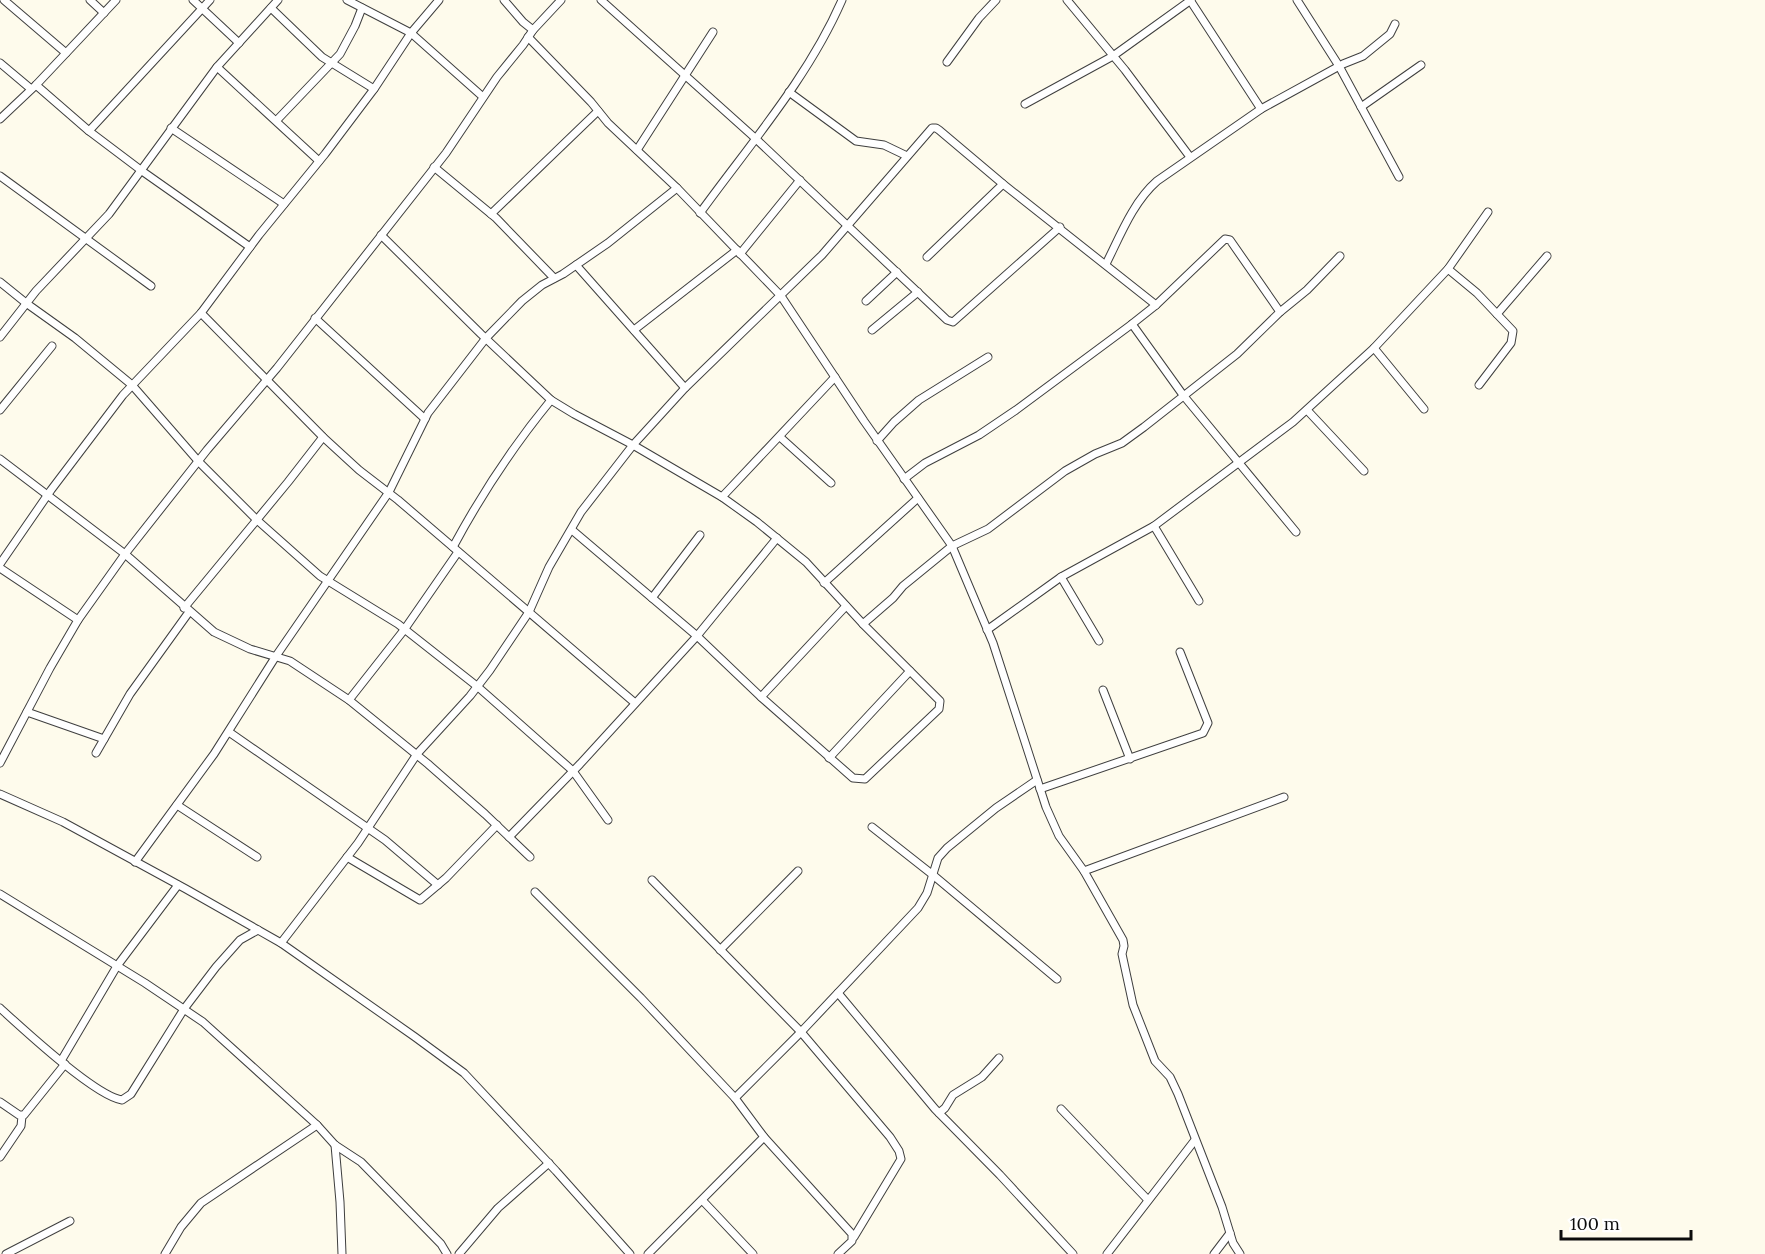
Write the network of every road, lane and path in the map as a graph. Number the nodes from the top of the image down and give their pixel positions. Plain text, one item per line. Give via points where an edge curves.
1 (4, 0) edge
2 (90, 0) edge
3 (116, 0) edge
4 (193, 0) edge
5 (210, 0) edge
6 (278, 0) edge
7 (347, 0) edge
8 (437, 0) edge
9 (504, 0) edge
10 (561, 0) edge
11 (601, 0) edge
12 (842, 0) edge
13 (996, 0) edge
14 (1067, 0) edge
15 (1190, 0) edge
16 (1297, 0) edge
17 (271, 8) junction
18 (362, 8) junction
19 (202, 9) junction
20 (104, 13) junction
21 (1395, 24) dead end
22 (533, 30) junction
23 (713, 32) dead end
24 (411, 33) junction
25 (528, 37) junction
26 (239, 44) junction
27 (66, 53) junction
28 (1113, 56) junction
29 (947, 62) dead end
30 (0, 63) edge
31 (332, 65) junction
32 (1421, 65) dead end
33 (1339, 66) junction
34 (217, 67) junction
35 (686, 76) junction
36 (34, 87) junction
37 (374, 89) junction
38 (789, 92) junction
39 (483, 97) junction
40 (1025, 104) dead end
41 (1361, 107) junction
42 (1261, 109) junction
43 (598, 111) junction
44 (0, 119) edge
45 (277, 120) junction
46 (171, 128) junction
47 (89, 131) junction
48 (755, 138) junction
49 (637, 150) junction
50 (907, 156) junction
51 (1190, 157) junction
52 (319, 161) junction
53 (435, 167) junction
54 (142, 171) junction
55 (0, 176) edge
56 (1399, 177) dead end
57 (800, 180) junction
58 (1003, 184) junction
59 (677, 188) junction
60 (284, 204) junction
61 (1488, 212) dead end
62 (700, 213) junction
63 (491, 214) junction
64 (848, 225) junction
65 (1060, 227) junction
66 (381, 235) junction
67 (86, 238) junction
68 (250, 247) junction
69 (739, 252) junction
70 (1340, 256) dead end
71 (1547, 256) dead end
72 (927, 257) dead end
73 (1106, 264) junction
74 (576, 265) junction
75 (1448, 269) junction
76 (897, 272) junction
77 (554, 278) junction
78 (0, 282) edge
79 (151, 286) dead end
80 (918, 292) junction
81 (781, 296) junction
82 (866, 301) dead end
83 (26, 303) junction
84 (1156, 305) junction
85 (1280, 312) junction
86 (201, 313) junction
87 (1497, 314) junction
88 (315, 318) junction
89 (1132, 324) junction
90 (634, 330) junction
91 (872, 330) dead end
92 (0, 337) edge
93 (486, 338) junction
94 (52, 346) dead end
95 (1374, 348) junction
96 (988, 357) dead end
97 (835, 377) junction
98 (267, 379) junction
99 (132, 385) junction
100 (1479, 385) dead end
101 (685, 388) junction
102 (1183, 395) junction
103 (551, 400) junction
104 (1424, 409) dead end
105 (0, 410) edge
106 (1306, 410) junction
107 (425, 419) junction
108 (323, 437) junction
109 (780, 437) junction
110 (878, 441) junction
111 (633, 445) junction
112 (0, 459) edge
113 (199, 462) junction
114 (1238, 464) junction
115 (1364, 471) dead end
116 (904, 479) junction
117 (831, 483) dead end
118 (389, 492) junction
119 (47, 495) junction
120 (722, 497) junction
121 (918, 498) junction
122 (257, 520) junction
123 (1154, 526) junction
124 (572, 530) junction
125 (1296, 532) dead end
126 (700, 535) dead end
127 (777, 538) junction
128 (952, 546) junction
129 (455, 549) junction
130 (125, 554) junction
131 (0, 566) edge
132 (1060, 577) junction
133 (327, 580) junction
134 (824, 583) junction
135 (652, 598) junction
136 (1199, 601) dead end
137 (846, 606) junction
138 (187, 610) junction
139 (529, 612) junction
140 (78, 620) junction
141 (863, 624) junction
142 (404, 630) junction
143 (987, 630) junction
144 (697, 636) junction
145 (1099, 641) dead end
146 (1180, 652) dead end
147 (276, 656) junction
148 (910, 671) junction
149 (478, 687) junction
150 (1103, 690) dead end
151 (761, 697) junction
152 (349, 700) junction
153 (635, 703) junction
154 (27, 712) junction
155 (229, 732) junction
156 (104, 739) junction
157 (96, 753) dead end
158 (417, 754) junction
159 (829, 758) junction
160 (1130, 759) junction
161 (0, 763) edge
162 (573, 771) junction
163 (1037, 780) junction
164 (1040, 789) junction
165 (0, 794) edge
166 (1284, 797) dead end
167 (177, 805) junction
168 (608, 820) dead end
169 (497, 825) junction
170 (872, 827) dead end
171 (368, 828) junction
172 (509, 837) junction
173 (257, 857) dead end
174 (348, 857) junction
175 (530, 857) dead end
176 (135, 862) junction
177 (798, 871) dead end
178 (1084, 871) junction
179 (933, 874) junction
180 (652, 880) dead end
181 (178, 885) junction
182 (438, 885) junction
183 (535, 892) dead end
184 (0, 894) edge
185 (258, 930) junction
186 (281, 943) junction
187 (720, 950) junction
188 (117, 966) junction
189 (1057, 979) dead end
190 (838, 993) junction
191 (0, 1008) edge
192 (184, 1009) junction
193 (801, 1032) junction
194 (999, 1058) dead end
195 (63, 1062) junction
196 (735, 1098) junction
197 (0, 1102) edge
198 (1061, 1109) dead end
199 (939, 1113) junction
200 (22, 1116) junction
201 (317, 1125) junction
202 (764, 1137) junction
203 (1195, 1140) junction
204 (335, 1145) junction
205 (0, 1157) edge
206 (549, 1163) junction
207 (1148, 1200) junction
208 (703, 1201) junction
209 (70, 1221) dead end
210 (1230, 1233) junction
211 (854, 1237) junction
212 (6, 1254) edge
213 (165, 1254) edge
214 (341, 1254) edge
215 (447, 1254) edge
216 (459, 1254) edge
217 (630, 1254) edge
218 (648, 1254) edge
219 (753, 1254) edge
220 (838, 1254) edge
221 (1073, 1254) edge
222 (1107, 1254) edge
223 (1214, 1254) edge
224 (1240, 1254) edge

1 - 27 street
2 - 20 street
3 - 20 street
4 - 19 street
5 - 19 street
6 - 17 street
7 - 18 street
8 - 24 street
9 - 22 street
10 - 22 street
11 - 35 street
12 - 38 street
13 - 29 street
14 - 28 street
15 - 28 street
15 - 42 street
16 - 33 street
17 - 26 street
17 - 31 street
18 - 24 street
18 - 31 street
19 - 26 street
19 - 47 street
20 - 27 street
21 - 33 street via 1390,34 1363,56
22 - 25 street
23 - 35 street
24 - 37 street
24 - 39 street
25 - 39 street
25 - 43 street
26 - 34 street
27 - 36 street
28 - 40 street
28 - 51 street
30 - 36 street
31 - 37 street
31 - 45 street
32 - 41 street
33 - 41 street
33 - 42 street
34 - 45 street
34 - 46 street
35 - 48 street
35 - 49 street
36 - 44 street
36 - 47 street
37 - 52 street
38 - 48 street
38 - 50 street via 856,141 884,145
39 - 53 street
41 - 56 street
42 - 51 street
43 - 49 street
43 - 63 street
45 - 52 street
46 - 54 street
46 - 60 street
47 - 54 street
48 - 57 street
48 - 62 street
49 - 59 street
50 - 58 street via 936,128
50 - 64 street
51 - 73 street via 1147,190
52 - 60 street
53 - 63 street
53 - 66 street
54 - 67 street
54 - 68 street
55 - 67 street
57 - 64 street
57 - 69 street
58 - 65 street
58 - 72 street
59 - 62 street
59 - 74 street
60 - 68 street
61 - 75 street
62 - 69 street
63 - 77 street
64 - 76 street
64 - 81 street
65 - 73 street
65 - 80 street via 953,322
66 - 88 street
66 - 93 street
67 - 79 street
67 - 83 street
68 - 86 street
69 - 81 street
69 - 90 street
70 - 85 street
71 - 87 street
73 - 84 street
74 - 77 street
74 - 90 street
75 - 87 street
75 - 95 street
76 - 80 street
76 - 82 street
77 - 93 street via 522,301
78 - 83 street
80 - 91 street
81 - 97 street
81 - 101 street
83 - 92 street
83 - 99 street
84 - 85 street via 1227,239
84 - 89 street
85 - 102 street via 1237,354
86 - 98 street
86 - 99 street
87 - 100 street via 1513,331 1513,338
88 - 98 street
88 - 107 street
89 - 102 street
89 - 116 street via 1016,410
90 - 101 street
93 - 103 street
93 - 107 street
94 - 105 street
95 - 104 street
95 - 106 street
96 - 110 street via 919,400
97 - 109 street
97 - 110 street
98 - 108 street
98 - 113 street
99 - 113 street
99 - 119 street
101 - 111 street
102 - 114 street
102 - 128 street via 1122,443 1065,471 988,529
103 - 111 street
103 - 129 street via 469,517
106 - 114 street
106 - 115 street
107 - 118 street
108 - 118 street
108 - 122 street
109 - 117 street
109 - 120 street
110 - 116 street
111 - 120 street
111 - 124 street via 581,512
112 - 119 street
113 - 122 street
113 - 130 street
114 - 123 street
114 - 125 street
116 - 121 street
118 - 129 street
118 - 133 street
119 - 130 street
119 - 131 street
120 - 127 street
121 - 128 street
121 - 134 street
122 - 133 street
122 - 138 street
123 - 132 street
123 - 136 street
124 - 135 street
124 - 139 street via 549,567
126 - 135 street
127 - 134 street
127 - 144 street
128 - 141 street
128 - 143 street
129 - 139 street
129 - 142 street
130 - 138 street
130 - 140 street
131 - 140 street
132 - 143 street
132 - 145 street
133 - 142 street
133 - 147 street
134 - 137 street
135 - 144 street
137 - 141 street
137 - 151 street
138 - 147 street via 225,639
138 - 156 street via 130,693
139 - 149 street
139 - 153 street
140 - 154 street
141 - 148 street
142 - 149 street
142 - 152 street
143 - 163 street
144 - 151 street
144 - 153 street
146 - 160 street via 1208,727 1200,735
147 - 152 street
147 - 155 street
148 - 159 street
148 - 159 street via 940,701 939,709 865,779 853,778
149 - 158 street
149 - 162 street
150 - 160 street
151 - 159 street
152 - 158 street
153 - 162 street
154 - 156 street
154 - 161 street
155 - 167 street
155 - 171 street
156 - 157 street
158 - 169 street
158 - 171 street
160 - 164 street
162 - 168 street
162 - 172 street
163 - 164 street
163 - 179 street via 947,848 938,858
164 - 178 street via 1059,836
165 - 176 street via 63,822
166 - 178 street
167 - 173 street
167 - 176 street
169 - 172 street
169 - 182 street
170 - 179 street
171 - 174 street
171 - 182 street
172 - 175 street
174 - 182 street via 418,900
174 - 186 street
176 - 181 street
177 - 187 street
178 - 203 street via 1123,940 1122,954 1133,1005 1155,1061 1170,1077 1178,1094
179 - 189 street
179 - 190 street via 918,908
180 - 187 street
181 - 185 street
181 - 188 street
183 - 196 street
184 - 188 street
185 - 186 street
185 - 192 street via 240,940
186 - 206 street via 464,1073
187 - 193 street
188 - 192 street
188 - 195 street
190 - 193 street
190 - 199 street
191 - 195 street
192 - 195 street via 127,1098 109,1095
192 - 201 street
193 - 196 street
193 - 211 street via 890,1137 901,1156
194 - 199 street via 982,1077 953,1095
195 - 200 street
196 - 202 street
197 - 200 street
198 - 207 street
199 - 221 street
200 - 205 street via 18,1133
201 - 204 street
201 - 213 street via 201,1203
202 - 208 street
202 - 211 street
203 - 207 street
203 - 210 street
204 - 214 street
204 - 215 street via 362,1162
206 - 216 street via 498,1208
206 - 217 street
207 - 222 street
208 - 218 street
208 - 219 street
209 - 212 street
210 - 223 street
210 - 224 street
211 - 220 street

